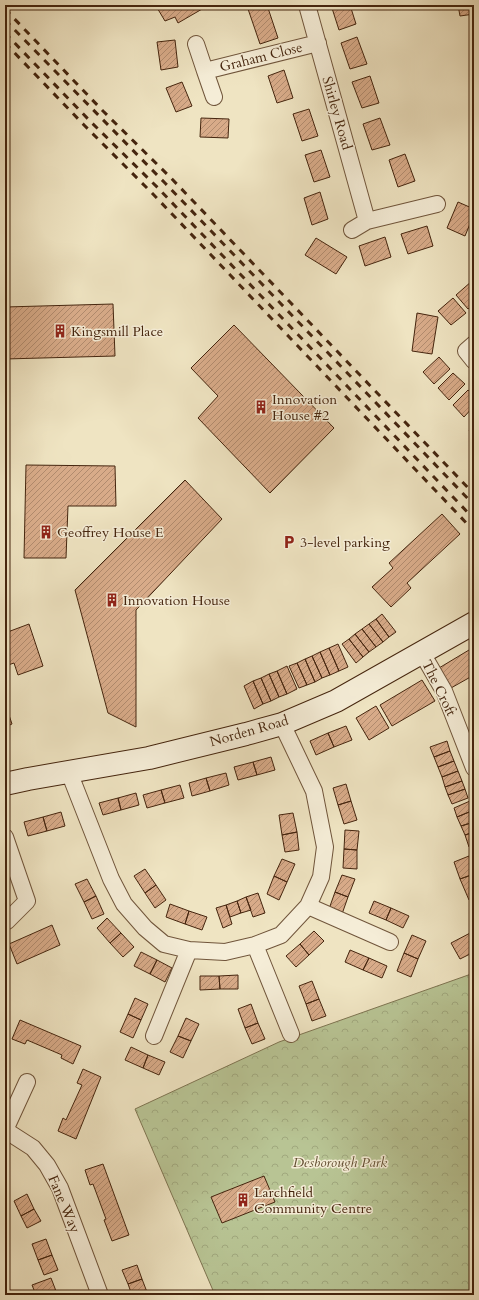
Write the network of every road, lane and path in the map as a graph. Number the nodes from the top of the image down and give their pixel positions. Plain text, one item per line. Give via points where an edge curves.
1 (307, 5) edge
2 (318, 43) junction
3 (196, 44) dead end
4 (205, 70) junction
5 (214, 97) dead end
6 (438, 204) dead end
7 (367, 221) junction
8 (352, 230) dead end
9 (474, 344) edge
10 (474, 360) edge
11 (474, 623) edge
12 (422, 653) junction
13 (282, 724) junction
14 (474, 768) edge
15 (69, 772) junction
16 (5, 784) edge
17 (5, 837) edge
18 (308, 906) junction
19 (5, 922) edge
20 (390, 942) dead end
21 (256, 945) junction
22 (189, 950) junction
23 (291, 1034) dead end
24 (154, 1036) dead end
25 (26, 1082) dead end
26 (5, 1130) edge
27 (100, 1295) edge

1 - 2 street, Shirley Road
2 - 4 street, Graham Close
2 - 7 street, Shirley Road
3 - 4 street, Graham Close
4 - 5 street, Graham Close
6 - 7 street
7 - 8 street
9 - 10 street via 466,351
11 - 12 street, Norden Road
12 - 13 street, Norden Road via 336,701
12 - 14 street, The Croft via 444,691
13 - 15 street, Norden Road via 149,758
13 - 18 street via 314,791 325,847 321,877
15 - 16 street, Norden Road
15 - 22 street via 111,879 124,904 145,928 164,944
17 - 19 street via 27,901
18 - 20 street
18 - 21 street via 281,935
21 - 22 street via 226,952
21 - 23 street
22 - 24 street
25 - 26 street
26 - 27 street, Fane Way via 33,1148 47,1165 60,1188

